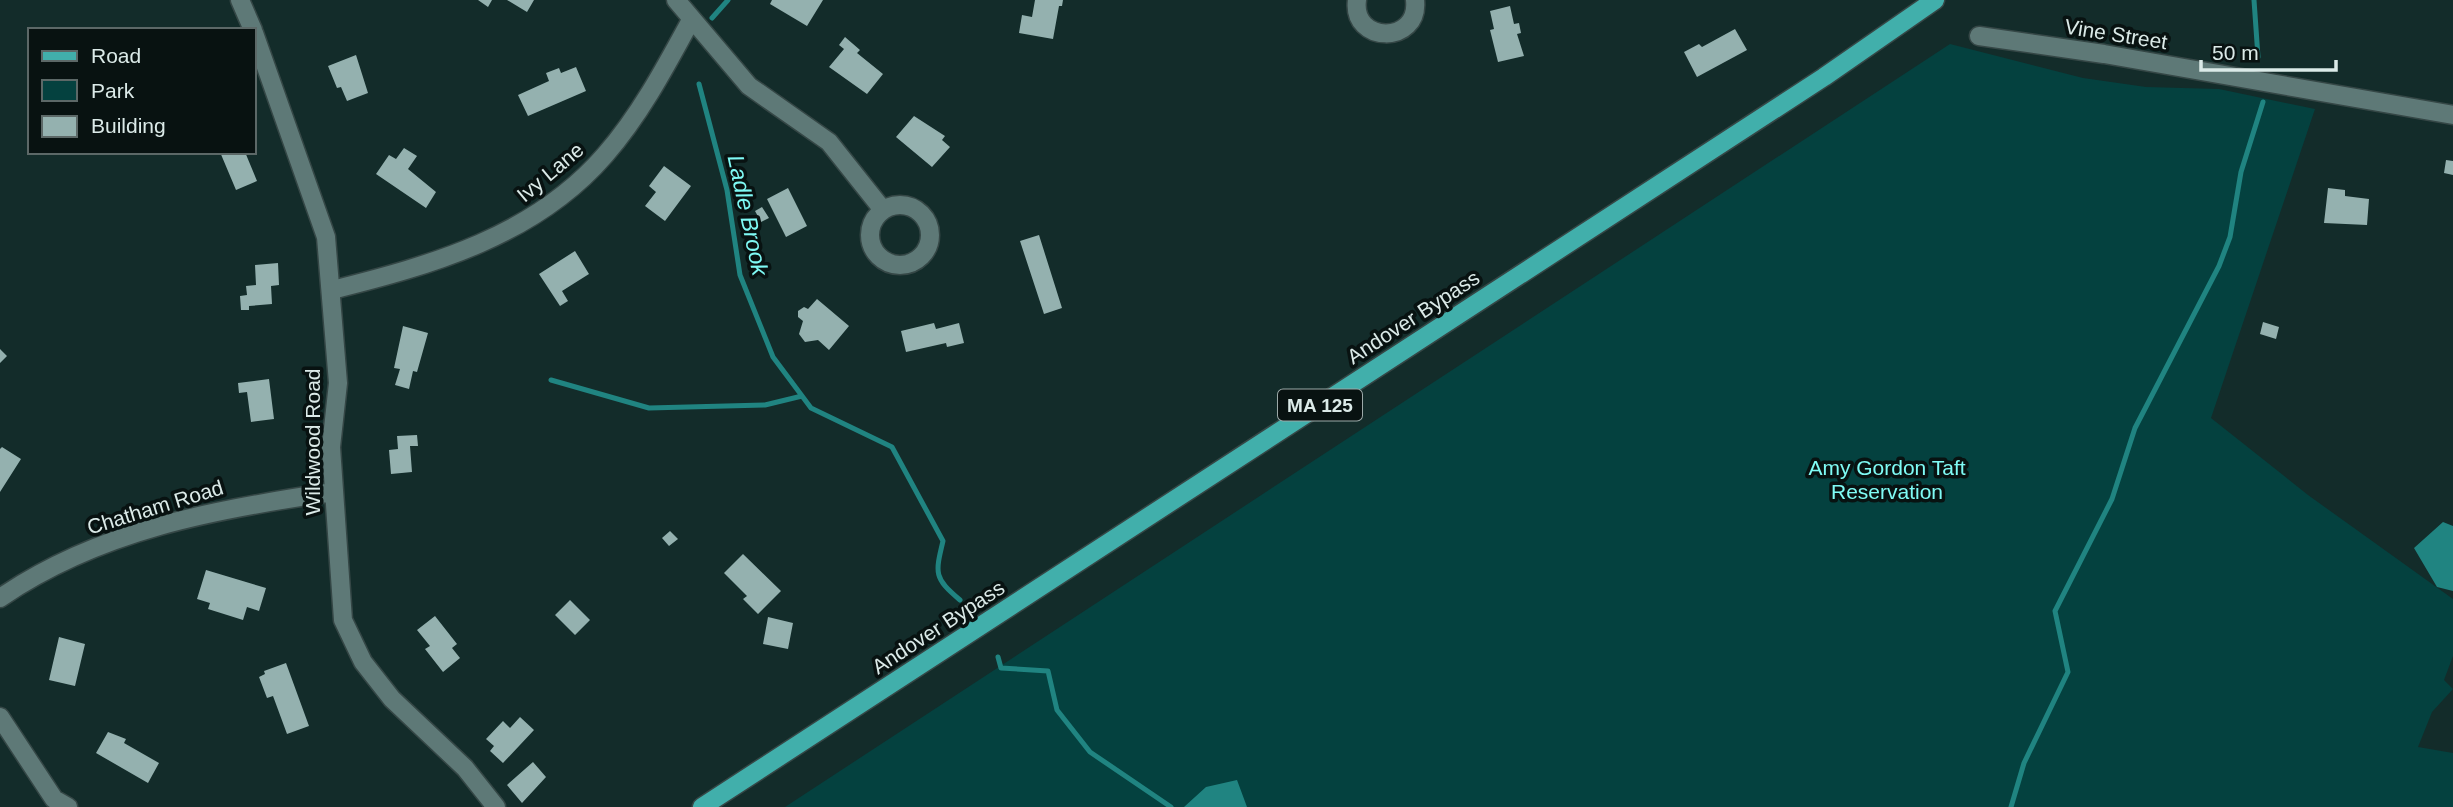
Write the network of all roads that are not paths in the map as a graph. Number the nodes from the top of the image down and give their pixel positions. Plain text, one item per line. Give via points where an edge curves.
1 (240, 0) edge
2 (676, 0) edge
3 (1357, 0) edge
4 (1415, 0) edge
5 (1935, 0) edge
6 (691, 20) junction
7 (252, 28) edge
8 (1979, 36) dead end
9 (256, 39) edge
10 (2453, 115) edge
11 (883, 210) dead end
12 (332, 290) junction
13 (333, 492) junction
14 (0, 598) edge
15 (0, 717) edge
16 (59, 804) edge
17 (496, 807) edge
18 (702, 807) edge

1 - 7 street, Wildwood Road
2 - 6 street
3 - 4 street via 1363,23 1390,35 1408,26
5 - 18 main road, Andover Bypass / MA 125 via 1812,85
6 - 11 street via 749,86 829,142
6 - 12 street, Ivy Lane via 606,155 547,209 466,249
8 - 10 street, Vine Street
9 - 12 street, Wildwood Road via 326,237
12 - 13 street, Wildwood Road via 338,383 331,447
13 - 14 street, Chatham Road via 197,514 101,544
13 - 17 street, Wildwood Road via 343,620 350,638 392,699 465,768
15 - 16 street

